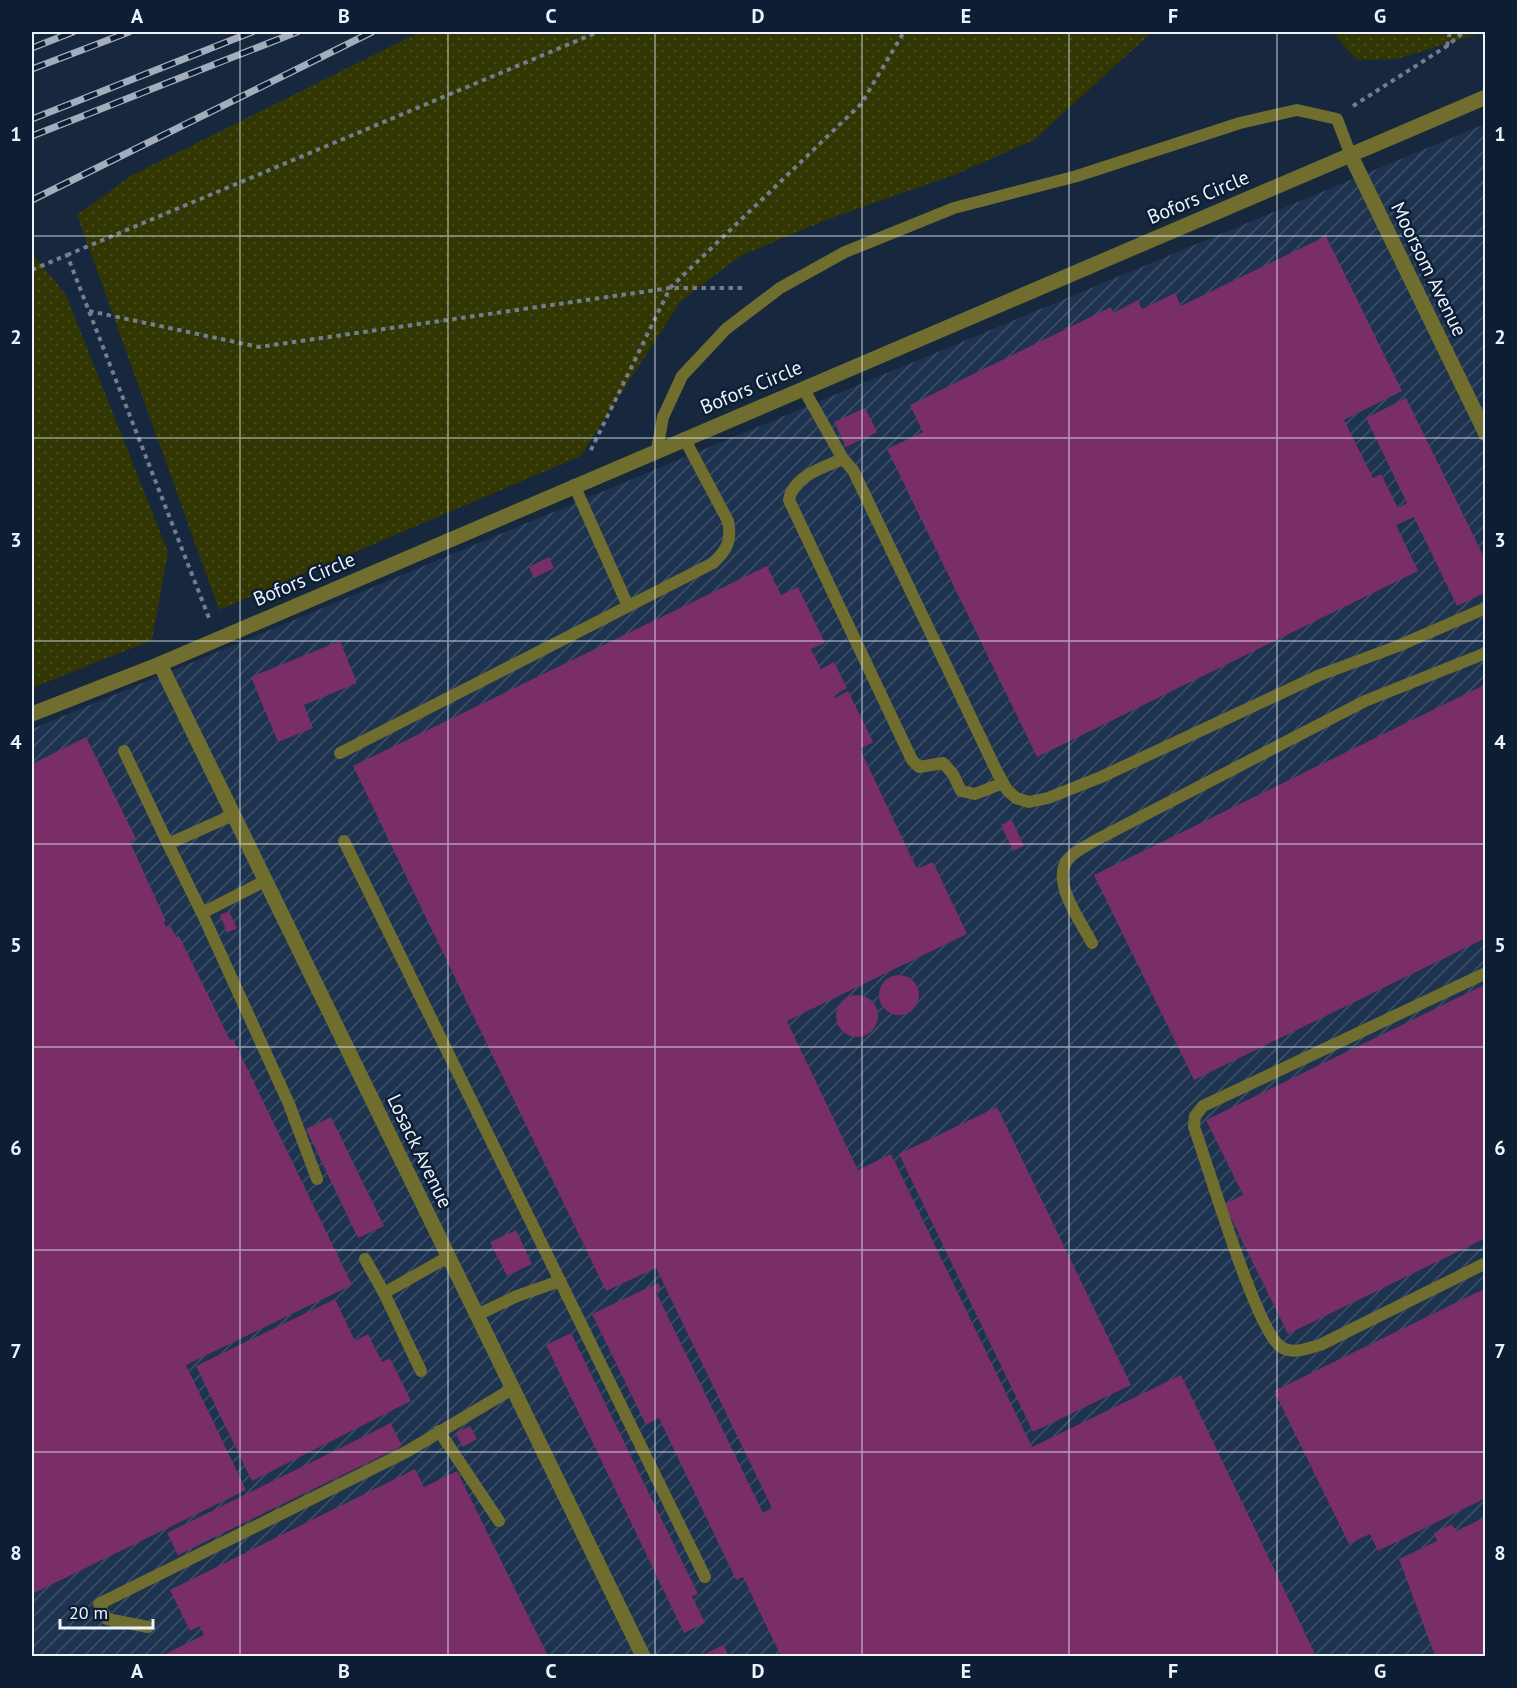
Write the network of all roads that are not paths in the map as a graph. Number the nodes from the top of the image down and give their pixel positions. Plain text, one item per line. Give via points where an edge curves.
1 (1485, 97) edge
2 (1351, 156) junction
3 (803, 388) junction
4 (1485, 434) edge
5 (684, 438) junction
6 (657, 450) junction
7 (843, 459) junction
8 (574, 485) junction
9 (628, 606) junction
10 (1485, 608) edge
11 (1485, 653) edge
12 (160, 664) junction
13 (32, 714) edge
14 (124, 752) dead end
15 (340, 753) dead end
16 (1003, 783) junction
17 (233, 815) junction
18 (344, 841) dead end
19 (168, 844) junction
20 (265, 880) junction
21 (201, 913) junction
22 (1092, 943) dead end
23 (1485, 973) edge
24 (317, 1179) dead end
25 (448, 1257) junction
26 (365, 1259) dead end
27 (1485, 1263) edge
28 (560, 1281) junction
29 (384, 1293) junction
30 (477, 1316) junction
31 (421, 1371) dead end
32 (512, 1389) junction
33 (439, 1431) junction
34 (499, 1521) dead end
35 (705, 1577) dead end
36 (148, 1627) dead end
37 (643, 1656) edge

1 - 2 street, Bofors Circle
2 - 3 street, Bofors Circle
2 - 4 street, Moorsom Avenue
2 - 6 lane via 1337,119 1297,110 1240,123 1077,176 954,208 845,252 780,288 726,329 682,376 663,417
3 - 5 street, Bofors Circle
3 - 7 lane
5 - 6 street, Bofors Circle
5 - 9 lane via 728,521 731,535 727,550 713,563
6 - 8 street, Bofors Circle
7 - 16 lane via 853,470
7 - 16 lane via 809,475 795,487 789,500 903,744 919,767 943,763 961,791 975,794
8 - 9 lane
8 - 12 street, Bofors Circle
9 - 15 lane
10 - 16 lane via 1320,675 1048,798 1029,802 1016,798
11 - 22 lane via 1365,700 1070,857 1062,872 1064,886
12 - 13 street, Bofors Circle
12 - 17 street, Losack Avenue
14 - 19 lane
17 - 19 lane
17 - 20 street, Losack Avenue
18 - 28 lane
19 - 21 lane
20 - 21 lane
20 - 25 street, Losack Avenue
21 - 24 lane via 289,1104
23 - 27 lane via 1203,1106 1195,1116 1194,1127 1246,1282 1271,1338 1282,1348 1295,1352 1320,1345
25 - 29 lane
25 - 30 street, Losack Avenue
26 - 29 lane
28 - 30 lane
28 - 35 lane
29 - 31 lane
30 - 32 street, Losack Avenue
32 - 33 lane
32 - 37 street, Losack Avenue
33 - 34 lane
33 - 36 lane via 406,1452 99,1604 107,1619

